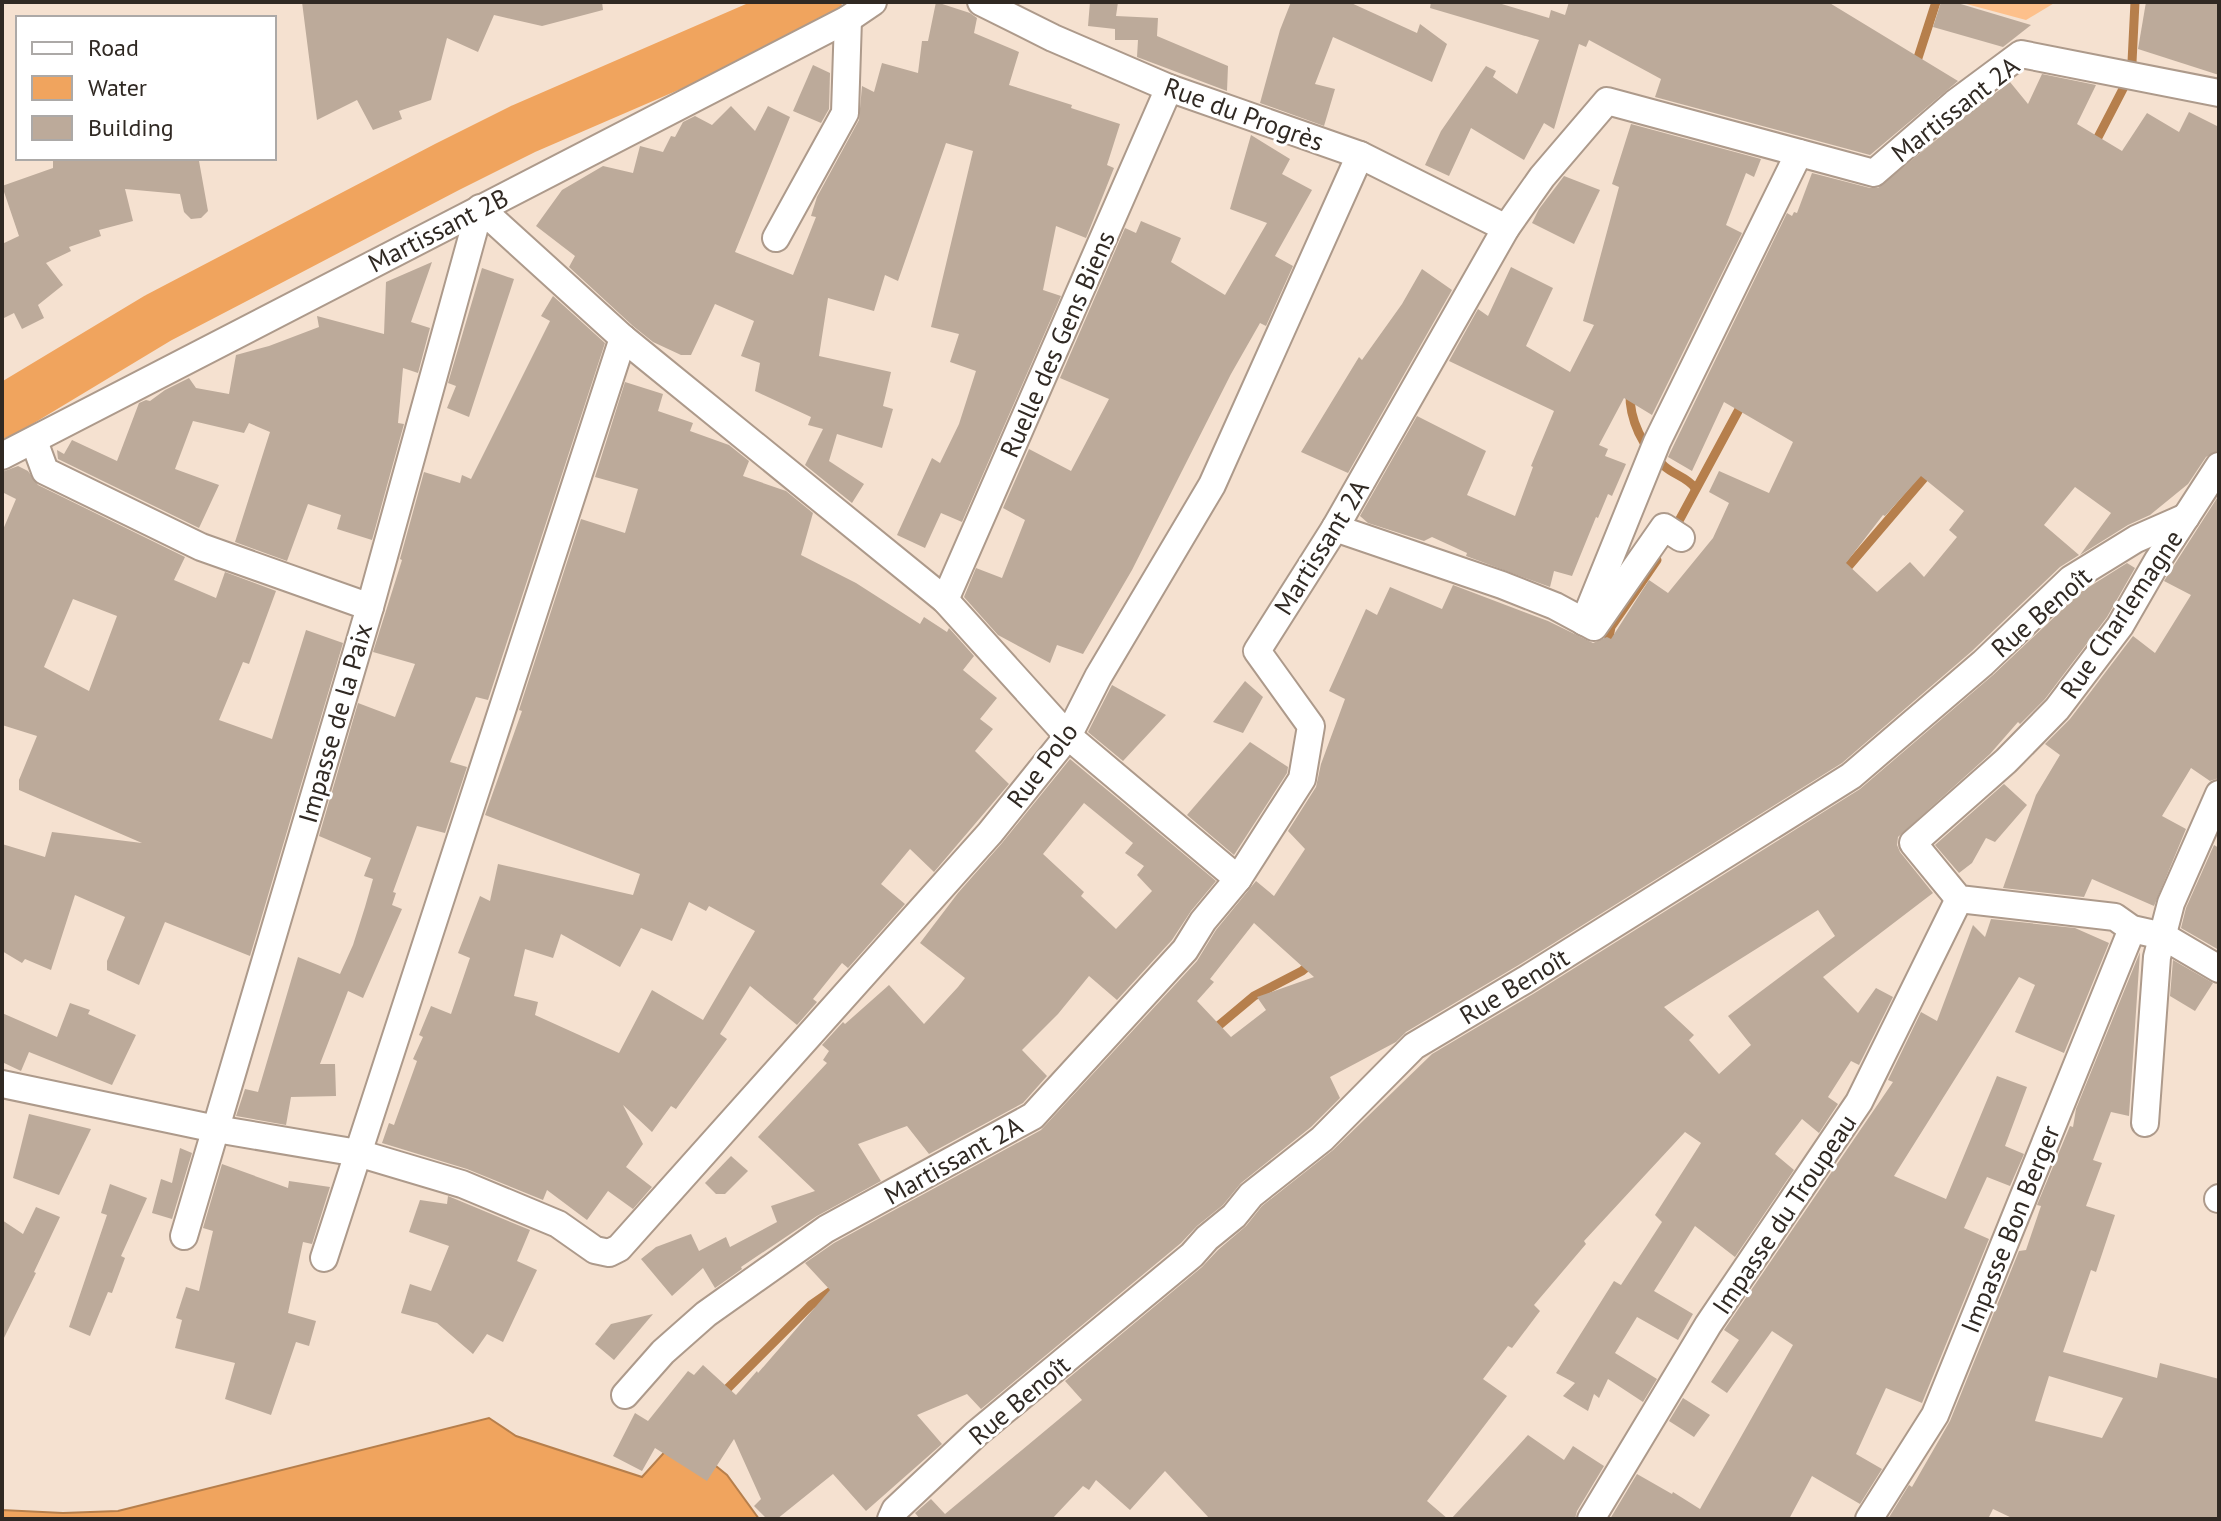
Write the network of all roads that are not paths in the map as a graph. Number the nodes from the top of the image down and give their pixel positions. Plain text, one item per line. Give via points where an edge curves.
1 (873, 2) edge
2 (981, 2) edge
3 (848, 19) junction
4 (1169, 88) junction
5 (2219, 93) edge
6 (1799, 153) junction
7 (1360, 155) junction
8 (480, 208) junction
9 (1506, 228) junction
10 (776, 238) dead end
11 (623, 338) junction
12 (34, 441) junction
13 (2, 456) edge
14 (2219, 466) edge
15 (2186, 517) junction
16 (1335, 528) junction
17 (1673, 533) dead end
18 (945, 600) junction
19 (370, 607) junction
20 (1584, 622) junction
21 (1068, 736) junction
22 (2219, 794) edge
23 (1238, 879) junction
24 (1959, 899) junction
25 (2132, 929) junction
26 (2163, 936) junction
27 (2219, 969) edge
28 (2, 1084) edge
29 (2145, 1123) dead end
30 (216, 1129) junction
31 (358, 1153) junction
32 (184, 1236) dead end
33 (324, 1258) dead end
34 (625, 1395) dead end
35 (891, 1519) edge
36 (1591, 1519) edge
37 (1869, 1519) edge

1 - 3 street, Martissant 2B
2 - 4 street, Rue du Progrès
3 - 8 street, Martissant 2B
3 - 10 street via 845,113
4 - 7 street, Rue du Progrès
4 - 18 street, Ruelle des Gens Biens
5 - 6 street, Martissant 2A via 2021,54 1874,173
6 - 9 street, Martissant 2A via 1607,101
6 - 20 street via 1657,442
7 - 9 street, Rue du Progrès
7 - 21 street, Rue Polo via 1212,485
8 - 11 street
8 - 12 street, Martissant 2B
8 - 19 street, Impasse de la Paix
9 - 16 street, Martissant 2A
11 - 18 street
11 - 31 street
12 - 13 street, Martissant 2B
12 - 19 street via 45,471 201,547
14 - 15 street, Rue Charlemagne
15 - 24 street, Rue Charlemagne via 2120,626 2057,709 1913,843
15 - 35 street, Rue Benoît via 2136,539 2071,579 1851,776 1414,1046 1322,1139 977,1433
16 - 20 street via 1502,585
16 - 23 street, Martissant 2A via 1257,651 1311,726 1302,779
17 - 20 street via 1594,627
18 - 21 street
19 - 30 street, Impasse de la Paix
21 - 23 street
21 - 31 street, Rue Polo via 990,833 619,1248 609,1253 595,1250 558,1224 462,1184
22 - 26 street via 2171,903
23 - 34 street, Martissant 2A via 1185,950 1033,1116 826,1229 706,1314
24 - 25 street via 2115,917
24 - 36 street, Impasse du Troupeau via 1859,1102 1708,1325
25 - 26 street
25 - 37 street, Impasse Bon Berger via 1935,1415
26 - 27 street
26 - 29 street
28 - 30 street
30 - 31 street
30 - 32 street, Impasse de la Paix
31 - 33 street

